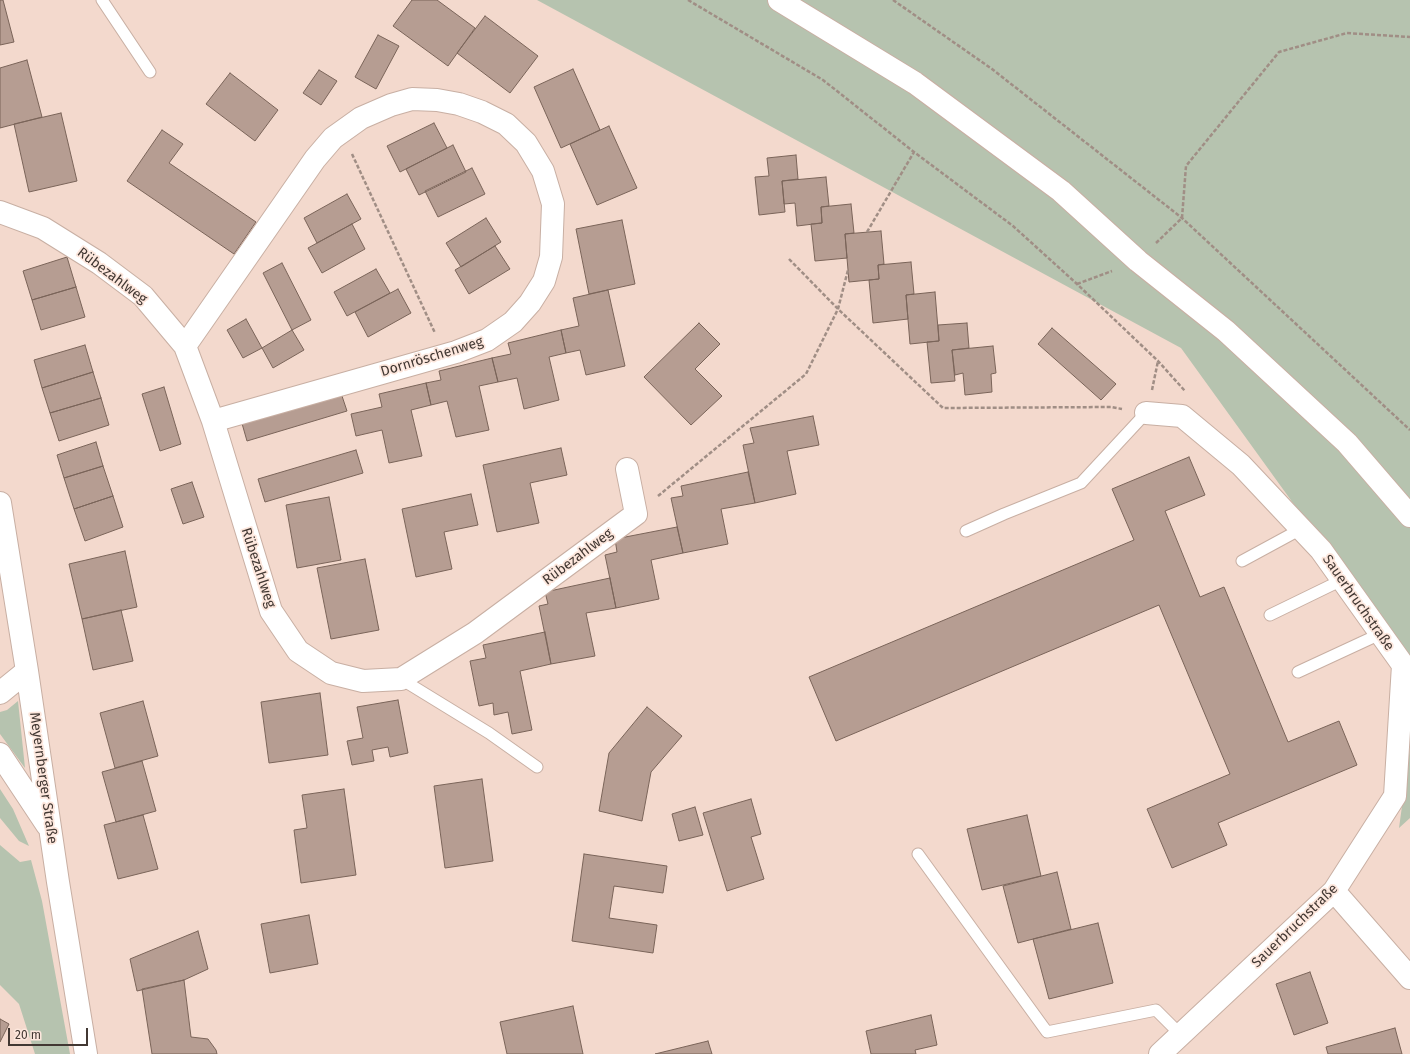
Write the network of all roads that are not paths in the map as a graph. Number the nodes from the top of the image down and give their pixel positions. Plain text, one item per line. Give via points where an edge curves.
1 (102, 0) edge
2 (779, 0) edge
3 (150, 72) dead end
4 (0, 212) edge
5 (185, 346) junction
6 (1146, 414) joint
7 (213, 421) junction
8 (627, 469) dead end
9 (0, 503) edge
10 (1410, 516) edge
11 (1301, 529) junction
12 (966, 531) dead end
13 (1242, 561) dead end
14 (1342, 580) junction
15 (1270, 615) dead end
16 (1380, 634) junction
17 (27, 671) junction
18 (1298, 672) dead end
19 (401, 679) junction
20 (0, 693) edge
21 (0, 754) edge
22 (537, 767) dead end
23 (51, 831) junction
24 (918, 854) dead end
25 (1334, 890) junction
26 (1410, 978) edge
27 (1181, 1035) junction
28 (86, 1054) edge
29 (1160, 1054) edge

1 - 3 lane
2 - 10 street via 915,83 1061,191 1138,261 1226,331 1347,443
4 - 5 street, Rübezahlweg via 43,228 99,263 143,296
5 - 7 street, Rübezahlweg
5 - 7 street, Dornröschenweg via 315,159 333,138 361,118 412,99 459,104 506,124 526,143 543,171 552,204 551,257 544,281 513,322 487,340 445,355
6 - 11 street, Sauerbruchstraße via 1182,416 1241,465
6 - 12 lane via 1081,483
7 - 19 street, Rübezahlweg via 271,611 298,652 331,674 363,681
8 - 19 street, Rübezahlweg via 636,514 475,633
9 - 17 street, Meyernberger Straße
11 - 13 lane
11 - 14 street, Sauerbruchstraße via 1321,550
14 - 15 lane
14 - 16 street, Sauerbruchstraße
16 - 18 lane
16 - 25 street, Sauerbruchstraße via 1403,666 1395,796
17 - 20 street
17 - 23 street, Meyernberger Straße
19 - 22 lane via 490,734
21 - 23 street
23 - 28 street, Meyernberger Straße
24 - 27 lane via 1047,1032 1156,1010
25 - 26 street
25 - 27 street, Sauerbruchstraße
27 - 29 street, Sauerbruchstraße

